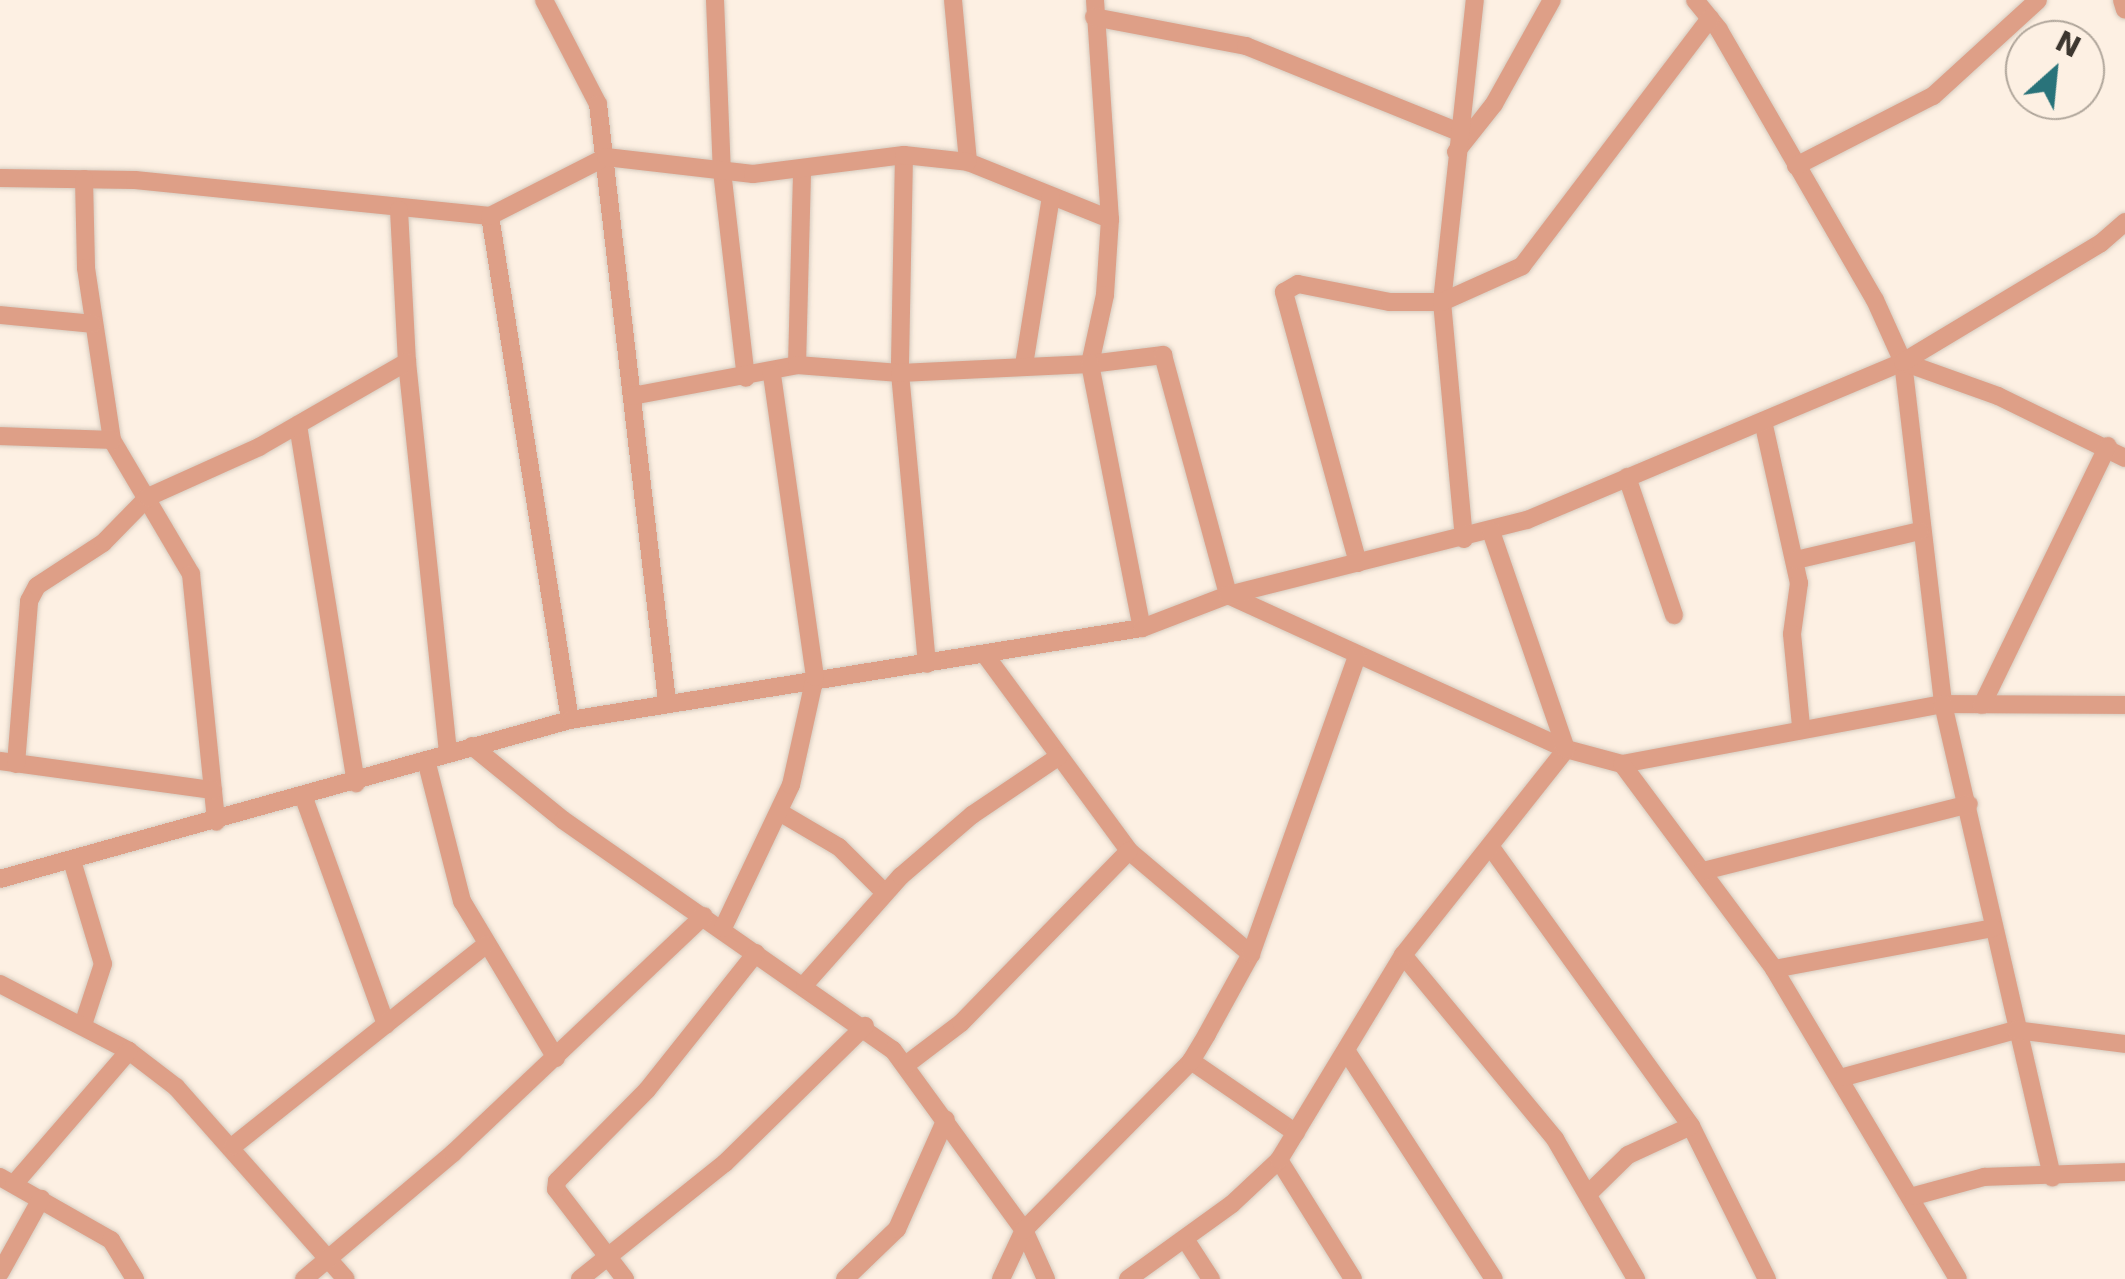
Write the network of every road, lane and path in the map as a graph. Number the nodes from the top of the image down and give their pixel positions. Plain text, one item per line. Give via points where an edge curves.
1 (544, 0) edge
2 (715, 0) edge
3 (953, 0) edge
4 (1475, 0) edge
5 (1552, 0) edge
6 (1695, 0) edge
7 (2038, 0) edge
8 (2122, 0) edge
9 (1094, 8) edge
10 (2125, 10) edge
11 (1710, 18) junction
12 (1459, 132) junction
13 (1456, 152) junction
14 (904, 155) junction
15 (606, 157) junction
16 (968, 162) junction
17 (1796, 166) junction
18 (722, 170) junction
19 (802, 172) junction
20 (0, 178) edge
21 (84, 179) junction
22 (1051, 196) junction
23 (399, 210) junction
24 (490, 216) junction
25 (1110, 219) junction
26 (2125, 222) edge
27 (1442, 302) junction
28 (0, 316) edge
29 (93, 324) junction
30 (407, 362) junction
31 (1904, 362) junction
32 (1090, 364) junction
33 (797, 365) junction
34 (1024, 365) junction
35 (772, 373) junction
36 (900, 373) junction
37 (746, 378) junction
38 (632, 396) junction
39 (1764, 422) junction
40 (298, 424) junction
41 (0, 436) edge
42 (112, 440) junction
43 (2108, 446) junction
44 (2125, 458) edge
45 (1627, 477) junction
46 (148, 497) junction
47 (1491, 530) junction
48 (1920, 532) junction
49 (1464, 539) junction
50 (1796, 560) junction
51 (1358, 563) junction
52 (1228, 596) junction
53 (1674, 615) dead end
54 (1142, 628) junction
55 (986, 656) junction
56 (1357, 656) junction
57 (926, 664) junction
58 (815, 677) junction
59 (667, 701) junction
60 (1943, 704) junction
61 (2125, 705) edge
62 (1982, 706) junction
63 (570, 720) junction
64 (1801, 726) junction
65 (472, 746) junction
66 (1566, 749) junction
67 (448, 753) junction
68 (1058, 757) junction
69 (426, 760) junction
70 (8, 762) edge
71 (1622, 764) junction
72 (356, 783) junction
73 (213, 790) junction
74 (304, 798) junction
75 (1969, 804) junction
76 (781, 813) junction
77 (216, 822) junction
78 (1490, 846) junction
79 (1129, 851) junction
80 (73, 864) junction
81 (1703, 871) junction
82 (0, 879) edge
83 (885, 893) junction
84 (704, 916) junction
85 (723, 928) junction
86 (1993, 928) junction
87 (486, 944) junction
88 (756, 953) junction
89 (1251, 954) junction
90 (1403, 955) junction
91 (1774, 969) junction
92 (0, 984) edge
93 (804, 984) junction
94 (386, 1024) junction
95 (82, 1025) junction
96 (865, 1026) junction
97 (2016, 1030) junction
98 (2125, 1044) edge
99 (129, 1051) junction
100 (1347, 1052) junction
101 (556, 1058) junction
102 (1190, 1061) junction
103 (907, 1064) junction
104 (1844, 1077) junction
105 (946, 1119) junction
106 (1691, 1126) junction
107 (1296, 1133) junction
108 (233, 1146) junction
109 (1279, 1160) junction
110 (2125, 1172) edge
111 (2052, 1178) junction
112 (7, 1181) edge
113 (1588, 1194) junction
114 (1914, 1196) junction
115 (41, 1199) junction
116 (1024, 1230) junction
117 (1185, 1239) junction
118 (608, 1256) junction
119 (327, 1259) junction
120 (0, 1274) edge
121 (135, 1279) edge
122 (304, 1279) edge
123 (346, 1279) edge
124 (580, 1279) edge
125 (625, 1279) edge
126 (845, 1279) edge
127 (1001, 1279) edge
128 (1046, 1279) edge
129 (1128, 1279) edge
130 (1211, 1279) edge
131 (1353, 1279) edge
132 (1494, 1279) edge
133 (1636, 1279) edge
134 (1767, 1279) edge
135 (1958, 1279) edge

1 - 15 street via 598,104
2 - 18 street
3 - 16 street
4 - 12 street
5 - 13 street via 1494,104
6 - 11 street
7 - 17 street via 1933,96
8 - 10 street
9 - 12 street via 1246,46
9 - 25 street
11 - 17 street
11 - 27 street via 1540,250 1497,280
12 - 13 street
13 - 27 street
14 - 16 street
14 - 19 street
14 - 36 street
15 - 18 street
15 - 24 street
15 - 38 street
16 - 22 street
17 - 31 street
18 - 19 street
18 - 37 street
19 - 33 street
20 - 21 street
21 - 23 street
21 - 29 street
22 - 25 street
22 - 34 street
23 - 24 street
23 - 30 street
24 - 63 street
25 - 32 street via 1105,294
26 - 31 street via 2101,244
27 - 49 street
27 - 51 street via 1390,302 1298,284 1281,299
28 - 29 street
29 - 42 street
30 - 40 street
30 - 67 street
31 - 39 street
31 - 43 street
31 - 48 street
32 - 34 street
32 - 52 street via 1163,355
32 - 54 street
33 - 35 street
33 - 36 street
34 - 36 street
35 - 37 street
35 - 58 street
36 - 57 street
37 - 38 street
38 - 59 street
39 - 45 street
39 - 50 street
40 - 46 street
40 - 72 street
41 - 42 street
42 - 46 street
43 - 44 street
43 - 62 street
45 - 47 street
45 - 53 street
46 - 70 street via 103,543 48,576 29,601
46 - 73 street via 191,574
47 - 49 street
47 - 66 street
48 - 50 street
48 - 60 street
49 - 51 street
50 - 64 street via 1792,634
51 - 52 street
52 - 54 street
52 - 56 street
54 - 55 street
55 - 57 street
55 - 68 street
56 - 66 street
56 - 89 street
57 - 58 street
58 - 59 street
58 - 76 street via 800,760
59 - 63 street
60 - 62 street
60 - 64 street
60 - 75 street
61 - 62 street
63 - 65 street
64 - 71 street
65 - 67 street
65 - 84 street via 563,820
66 - 71 street
66 - 78 street
67 - 69 street
68 - 79 street
68 - 83 street via 972,814
69 - 72 street
69 - 87 street via 462,901
70 - 73 street
71 - 81 street
72 - 74 street
73 - 77 street
74 - 77 street
74 - 94 street
75 - 81 street
75 - 86 street
76 - 83 street via 839,847
76 - 85 street
77 - 80 street
78 - 90 street
78 - 106 street
79 - 89 street
79 - 103 street via 961,1023
80 - 82 street
80 - 95 street via 103,964
81 - 91 street
83 - 93 street
84 - 85 street
84 - 101 street
85 - 88 street
86 - 91 street
86 - 97 street
87 - 94 street
87 - 101 street
88 - 93 street
88 - 118 street via 648,1090 557,1181 556,1190
89 - 102 street
90 - 100 street
90 - 113 street via 1555,1140
91 - 104 street
92 - 95 street
93 - 96 street
94 - 108 street
95 - 99 street
96 - 103 street
96 - 118 street via 724,1163
97 - 98 street
97 - 104 street
97 - 111 street
99 - 108 street
99 - 112 street
100 - 107 street
100 - 132 street
101 - 119 street
102 - 107 street
102 - 116 street
103 - 105 street
104 - 114 street
105 - 116 street
105 - 126 street via 897,1228
106 - 113 street via 1628,1155
106 - 134 street
107 - 109 street
108 - 119 street
109 - 117 street
109 - 131 street
110 - 111 street
111 - 114 street via 1984,1177
112 - 115 street
113 - 133 street
114 - 135 street
115 - 120 street
115 - 121 street via 111,1240
116 - 127 street
116 - 128 street
117 - 129 street
117 - 130 street
118 - 124 street
118 - 125 street
119 - 122 street
119 - 123 street

